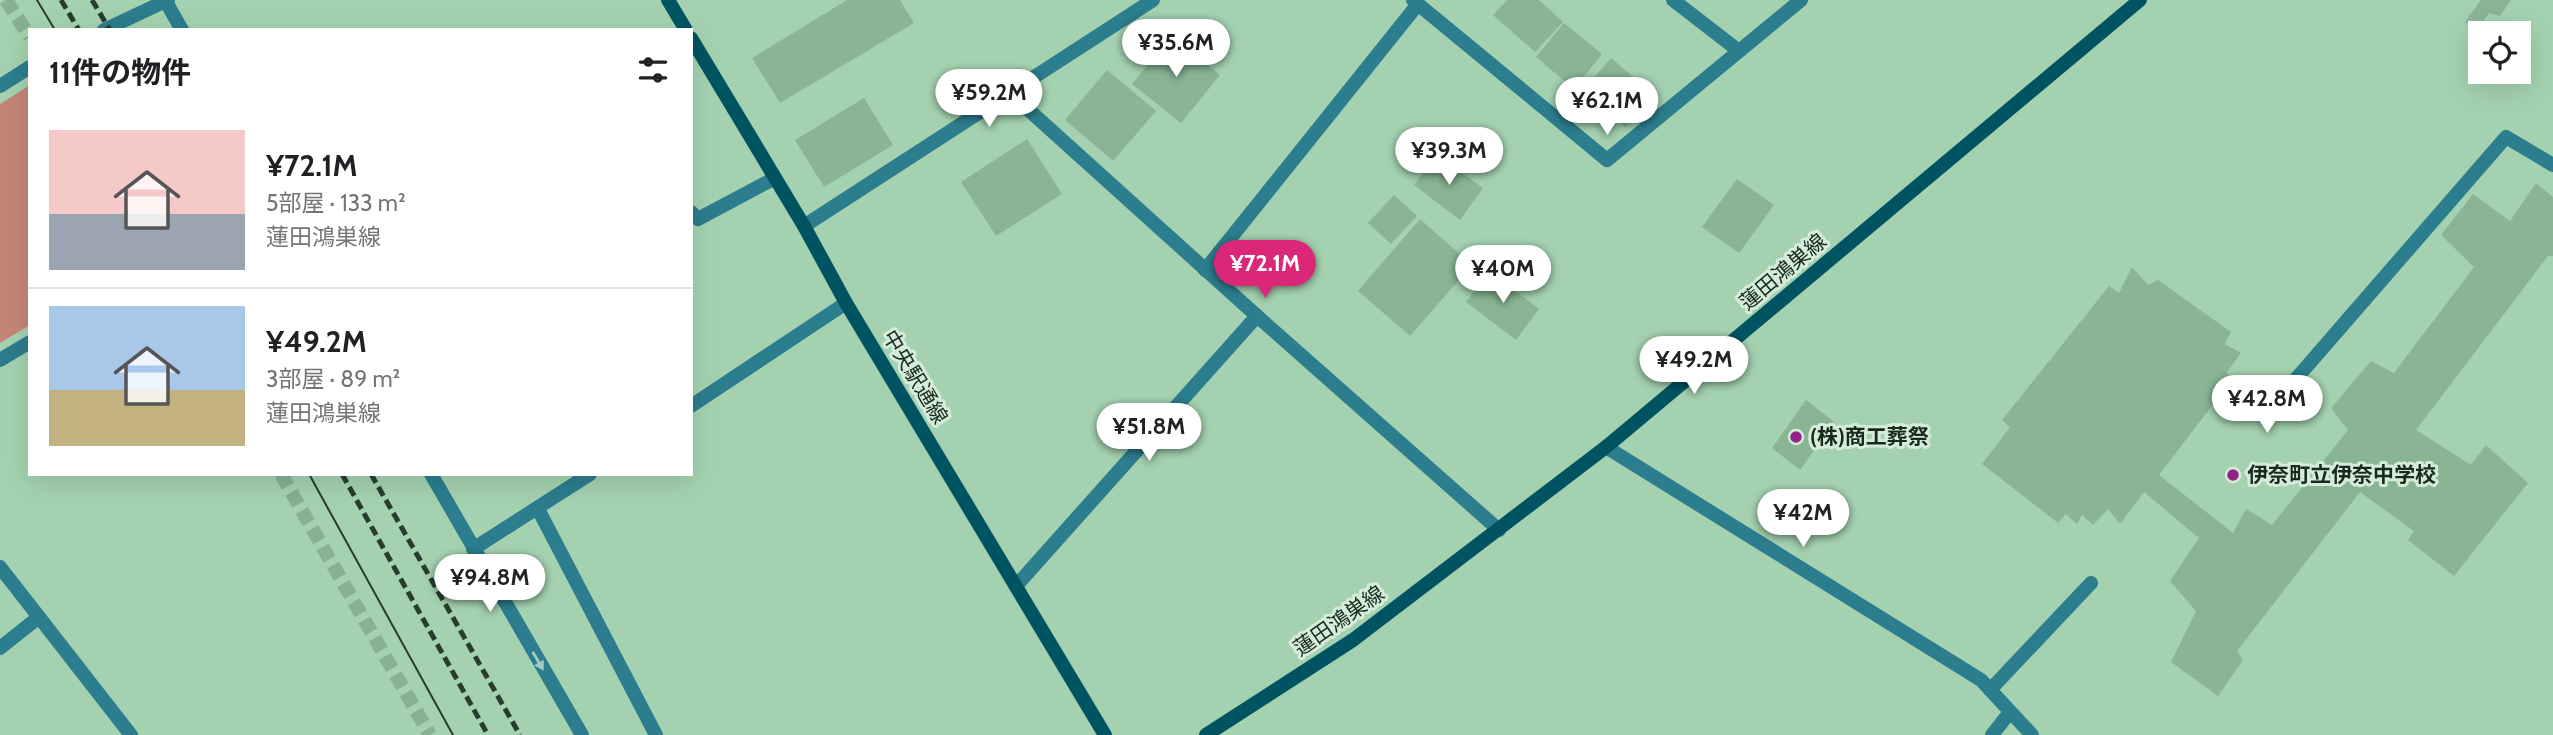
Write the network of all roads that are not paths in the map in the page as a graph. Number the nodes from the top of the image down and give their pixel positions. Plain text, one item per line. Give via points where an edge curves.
1 (166, 0) edge
2 (668, 0) edge
3 (1153, 0) edge
4 (1673, 0) edge
5 (1801, 0) edge
6 (2140, 0) edge
7 (1415, 2) edge
8 (108, 28) edge
9 (181, 28) edge
10 (685, 28) edge
11 (693, 41) edge
12 (1739, 51) junction
13 (28, 68) edge
14 (0, 86) edge
15 (1011, 94) junction
16 (2553, 165) edge
17 (775, 178) junction
18 (693, 214) edge
19 (804, 226) junction
20 (1205, 270) junction
21 (846, 303) junction
22 (1257, 316) junction
23 (28, 343) edge
24 (0, 360) edge
25 (2282, 395) dead end
26 (693, 405) edge
27 (1606, 447) junction
28 (432, 476) edge
29 (587, 476) edge
30 (538, 509) junction
31 (1499, 530) junction
32 (472, 549) junction
33 (0, 567) edge
34 (2091, 583) dead end
35 (1016, 586) junction
36 (39, 617) junction
37 (0, 648) edge
38 (1990, 690) junction
39 (2010, 712) junction
40 (131, 735) edge
41 (582, 735) edge
42 (656, 735) edge
43 (1105, 735) edge
44 (1206, 735) edge
45 (1992, 735) edge
46 (2032, 735) edge

1 - 8 street
1 - 9 street
2 - 10 main road
3 - 15 street
4 - 12 street
5 - 12 street
6 - 27 main road, 蓮田鴻巣線
7 - 12 street via 1607,160
7 - 20 street
11 - 17 main road, 中央駅通線
13 - 14 street
15 - 19 street
15 - 20 street
16 - 25 street via 2507,137
17 - 18 street via 698,219
17 - 19 main road, 中央駅通線
19 - 21 main road, 中央駅通線
20 - 22 street
21 - 26 street
21 - 35 main road, 中央駅通線
22 - 31 street
22 - 35 street
23 - 24 street
27 - 31 main road, 蓮田鴻巣線
27 - 38 street via 1981,680
28 - 32 street
29 - 30 street
30 - 32 street
30 - 42 street
31 - 44 main road, 蓮田鴻巣線 via 1353,640
32 -> 41 street
33 - 36 street
34 - 38 street
35 - 43 main road, 中央駅通線
36 - 37 street
36 - 40 street
38 - 39 street
39 - 45 street
39 - 46 street

